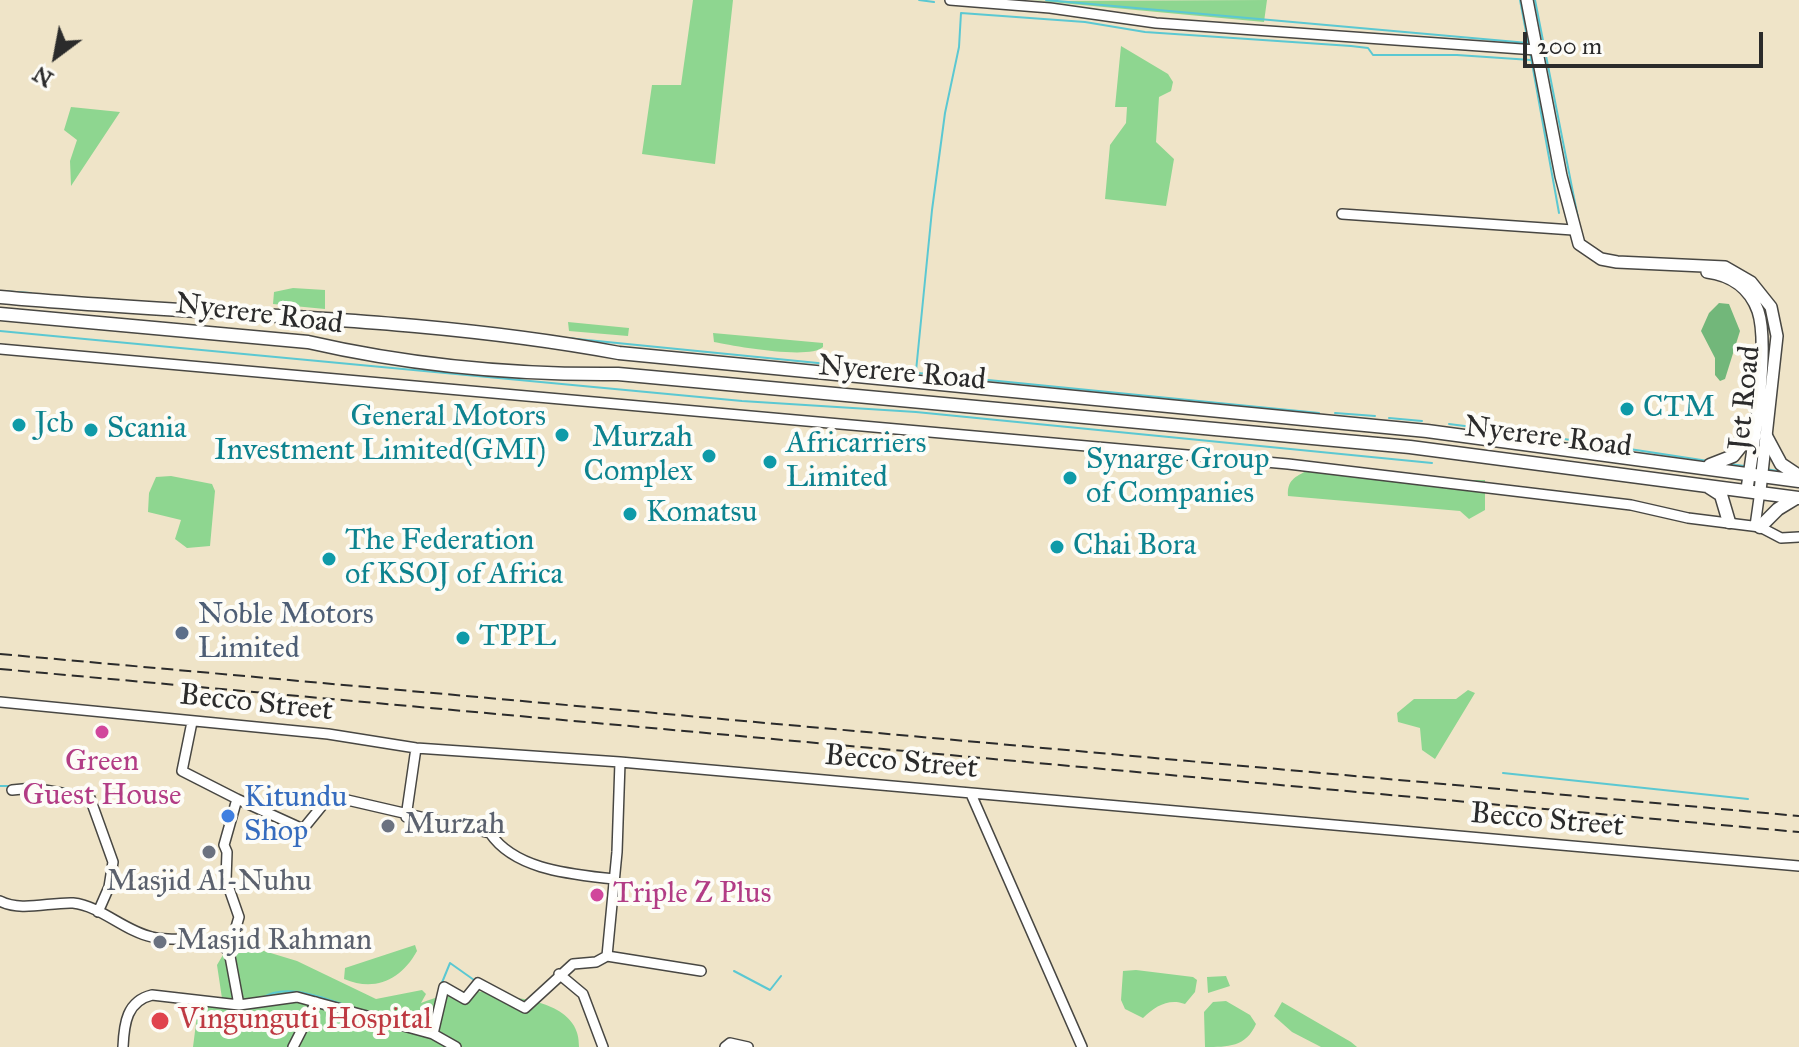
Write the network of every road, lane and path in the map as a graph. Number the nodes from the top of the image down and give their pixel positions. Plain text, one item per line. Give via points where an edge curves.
1 (950, 0) edge
2 (1527, 0) edge
3 (1536, 50) junction
4 (1342, 214) dead end
5 (1573, 230) junction
6 (0, 297) edge
7 (0, 314) edge
8 (0, 349) edge
9 (1760, 434) junction
10 (1699, 465) junction
11 (1756, 474) junction
12 (1799, 478) edge
13 (1703, 483) junction
14 (1751, 493) junction
15 (1798, 498) edge
16 (1729, 522) junction
17 (1757, 526) junction
18 (1799, 537) edge
19 (0, 702) edge
20 (192, 722) junction
21 (416, 748) junction
22 (620, 762) junction
23 (12, 790) dead end
24 (971, 794) junction
25 (237, 799) junction
26 (406, 817) junction
27 (1799, 866) edge
28 (613, 879) junction
29 (0, 901) edge
30 (98, 912) junction
31 (229, 951) junction
32 (607, 956) junction
33 (701, 971) dead end
34 (559, 974) junction
35 (316, 1002) junction
36 (239, 1005) junction
37 (433, 1034) junction
38 (123, 1047) edge
39 (293, 1047) edge
40 (456, 1047) edge
41 (603, 1047) edge
42 (725, 1047) edge
43 (748, 1047) edge
44 (1082, 1047) edge

1 - 3 street via 1156,23
2 - 3 main road
3 - 5 main road
4 - 5 street
5 - 9 main road, Jet Road via 1579,244 1601,259 1718,273 1748,292 1758,310 1761,335
6 - 10 highway, Nyerere Road via 410,325 645,356 1427,431
7 - 13 highway, Nyerere Road via 308,342 355,353 554,374 618,374 1410,447
8 - 16 street via 1288,464 1557,495
9 - 10 highway via 1733,456
9 - 11 main road, Jet Road
9 - 12 highway via 1781,464
10 - 11 highway, Nyerere Road
11 - 12 highway, Nyerere Road
11 - 14 main road, Jet Road
13 - 14 highway, Nyerere Road
13 - 16 highway via 1721,495
14 - 15 highway, Nyerere Road
14 - 17 street, Jet Road
15 - 17 highway
16 - 17 street
17 - 18 street via 1781,538
19 - 20 street, Becco Street
20 - 21 street, Becco Street
20 - 25 street via 182,771
21 - 22 street, Becco Street
21 - 26 street
22 - 24 street, Becco Street
22 - 28 street
23 - 30 street via 33,788 90,798 113,862
24 - 27 street, Becco Street
24 - 44 street
25 - 26 street via 303,829 330,796
25 - 31 street via 224,845 226,880 239,917
26 - 28 street via 490,833 503,852 544,867
28 - 32 street
29 - 30 street via 12,906 73,903
30 - 31 street via 141,935 208,941
31 - 36 street
32 - 33 street
32 - 34 street via 573,964
34 - 37 street via 525,1008 478,983 465,999 444,987
34 - 41 street via 583,994
35 - 36 street via 297,997
35 - 37 street
35 - 39 street
36 - 38 street via 165,996 139,999 129,1010
37 - 40 street
42 - 43 street

